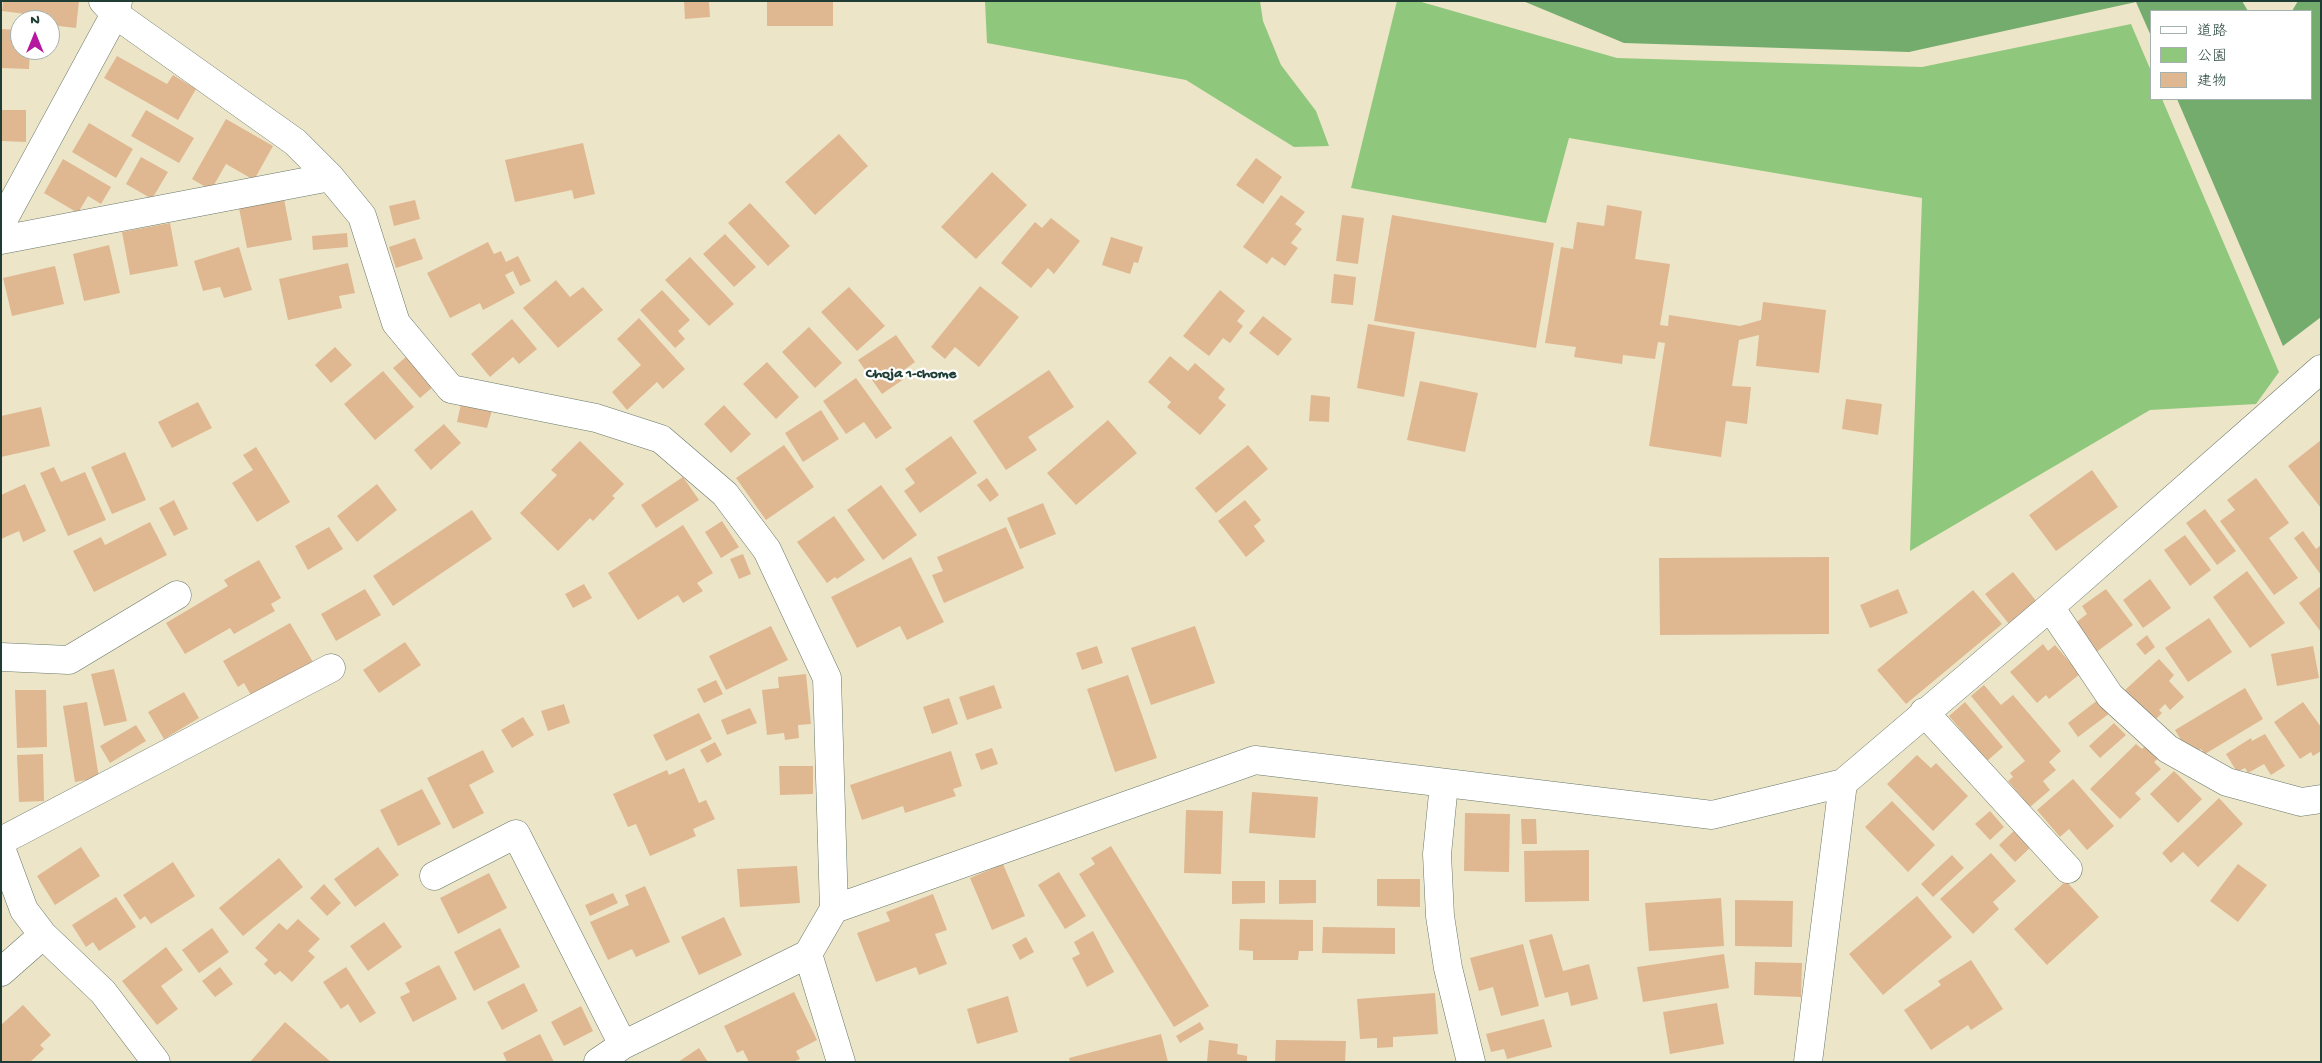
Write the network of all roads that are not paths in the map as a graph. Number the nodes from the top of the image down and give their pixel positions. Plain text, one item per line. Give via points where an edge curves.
1 (112, 6) edge
2 (330, 177) junction
3 (1, 224) edge
4 (1, 240) edge
5 (2321, 369) edge
6 (177, 595) dead end
7 (2050, 607) junction
8 (1, 657) edge
9 (331, 668) dead end
10 (1924, 712) junction
11 (1843, 783) junction
12 (1444, 784) junction
13 (2321, 799) edge
14 (1, 842) edge
15 (1, 848) edge
16 (2068, 870) dead end
17 (434, 876) dead end
18 (834, 909) junction
19 (43, 935) junction
20 (808, 954) junction
21 (1, 972) edge
22 (623, 1045) junction
23 (156, 1062) edge
24 (598, 1062) edge
25 (841, 1062) edge
26 (1471, 1062) edge
27 (1808, 1062) edge

1 - 2 street via 295,142
1 - 3 street
2 - 4 street
2 - 18 street via 362,216 396,323 451,389 596,418 661,439 724,494 767,550 827,678
5 - 7 street
6 - 8 street via 69,660
7 - 10 street
7 - 13 street via 2110,696 2168,749 2227,782 2301,802
9 - 14 street
10 - 11 street
10 - 16 street
11 - 12 street via 1712,815
11 - 27 street
12 - 18 street via 1255,760
12 - 26 street via 1437,854 1440,916 1448,968
15 - 19 street via 24,910
17 - 22 street via 516,834
18 - 20 street
19 - 21 street
19 - 23 street via 103,992
20 - 22 street
20 - 25 street
22 - 24 street

